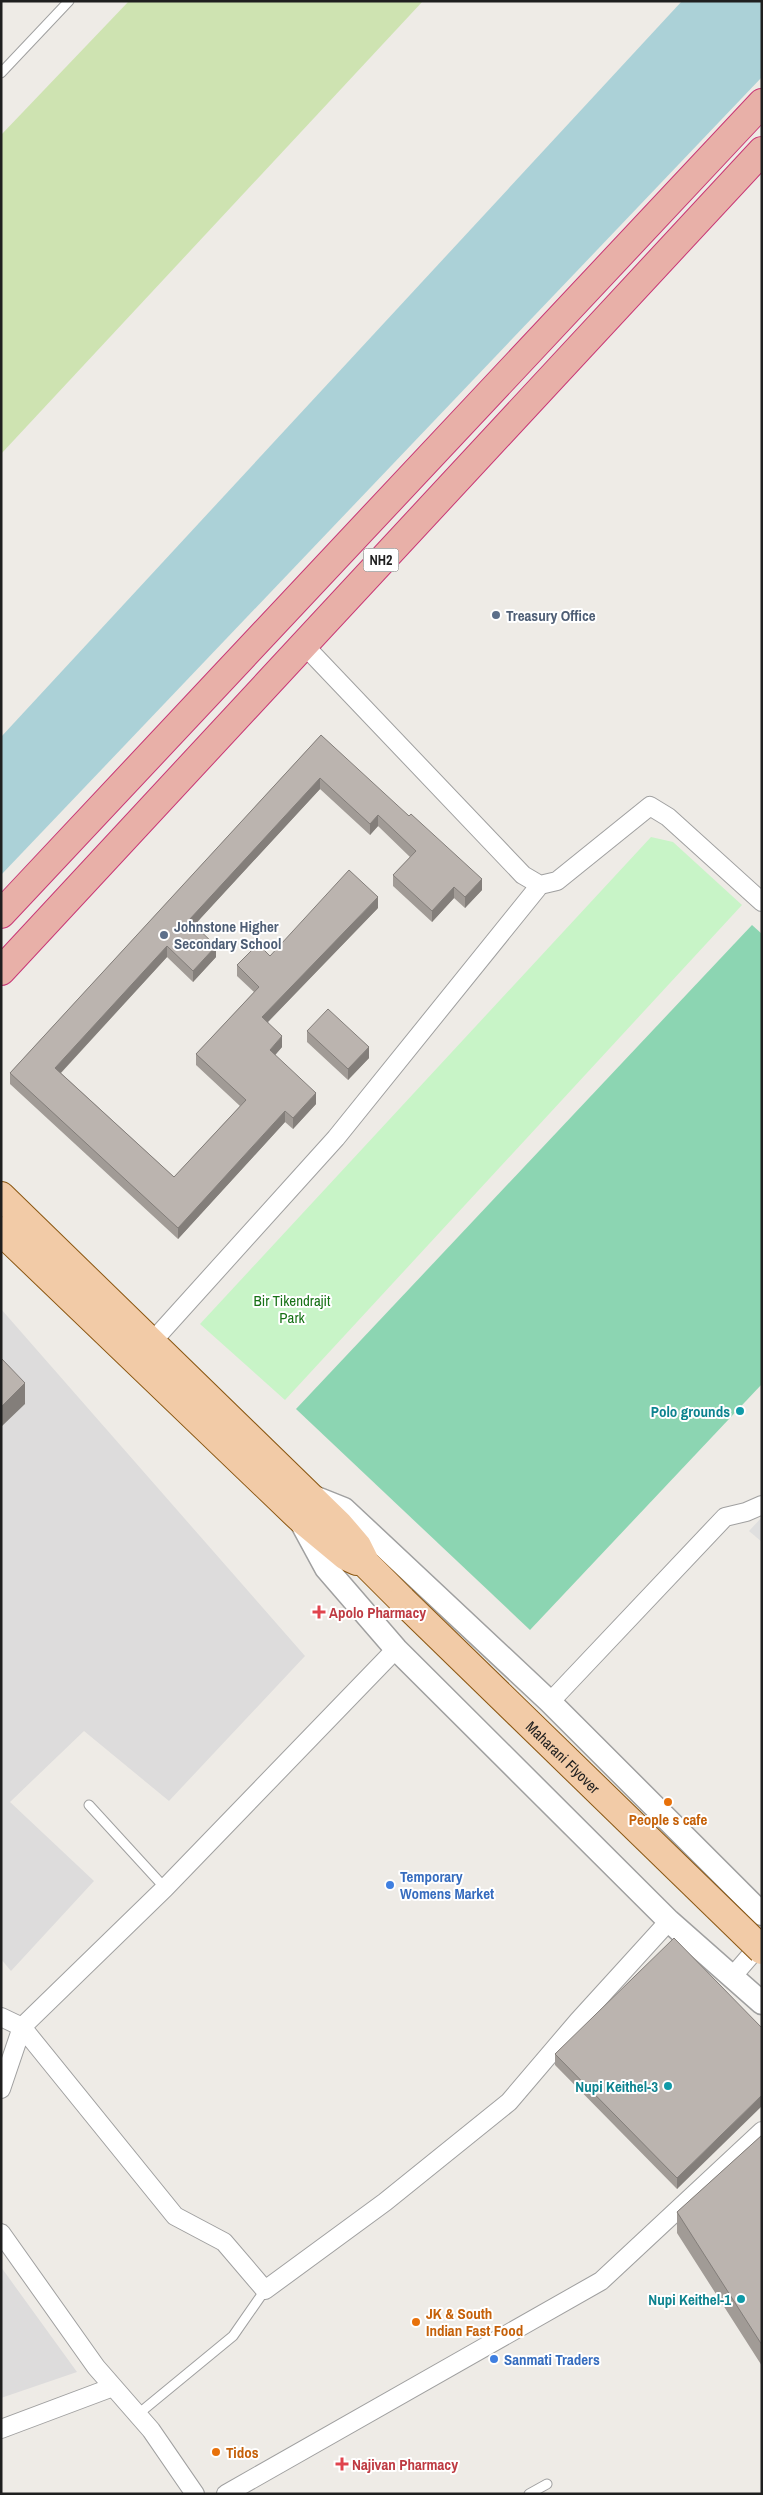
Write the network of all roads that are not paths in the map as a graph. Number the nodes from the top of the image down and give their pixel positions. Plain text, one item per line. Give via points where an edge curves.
1 (69, 1) edge
2 (1, 73) edge
3 (762, 103) edge
4 (762, 151) edge
5 (303, 644) junction
6 (540, 885) junction
7 (762, 902) edge
8 (1, 914) edge
9 (1, 971) edge
10 (1, 1196) edge
11 (1, 1231) edge
12 (35, 1247) junction
13 (151, 1343) junction
14 (762, 1504) edge
15 (304, 1506) junction
16 (396, 1649) junction
17 (550, 1702) junction
18 (89, 1805) dead end
19 (165, 1888) junction
20 (762, 1914) edge
21 (669, 1921) junction
22 (762, 1942) edge
23 (762, 1950) edge
24 (732, 1976) junction
25 (762, 2003) edge
26 (1, 2017) edge
27 (22, 2026) junction
28 (1, 2089) edge
29 (762, 2131) edge
30 (1, 2233) edge
31 (265, 2290) junction
32 (113, 2387) junction
33 (137, 2415) junction
34 (1, 2429) edge
35 (547, 2484) dead end
36 (195, 2494) edge
37 (226, 2494) edge
38 (529, 2494) edge

1 - 2 lane
3 - 8 highway, NH2
4 - 5 highway, NH2
5 - 6 street via 522,875
5 - 9 highway, NH2
6 - 7 street via 557,881 650,806 668,817
6 - 13 street via 336,1138
10 - 12 main road
11 - 12 main road
12 - 13 main road
12 - 15 main road
13 - 15 main road
14 - 17 street via 746,1512 726,1516
15 - 16 street via 326,1568
15 - 17 street via 344,1509
15 - 23 main road, Maharani Flyover, bridge
16 - 19 street
16 - 21 street
17 - 20 street
18 - 19 lane
19 - 27 street
21 - 24 street
21 - 31 street via 509,2102 386,2202
22 - 24 street
24 - 25 street
26 - 27 street
27 - 28 street
27 - 31 street via 175,2216 224,2242
29 - 37 street via 601,2282
30 - 32 street
31 - 33 lane via 233,2336
32 - 33 street
32 - 34 street
33 - 36 street
35 - 38 lane

